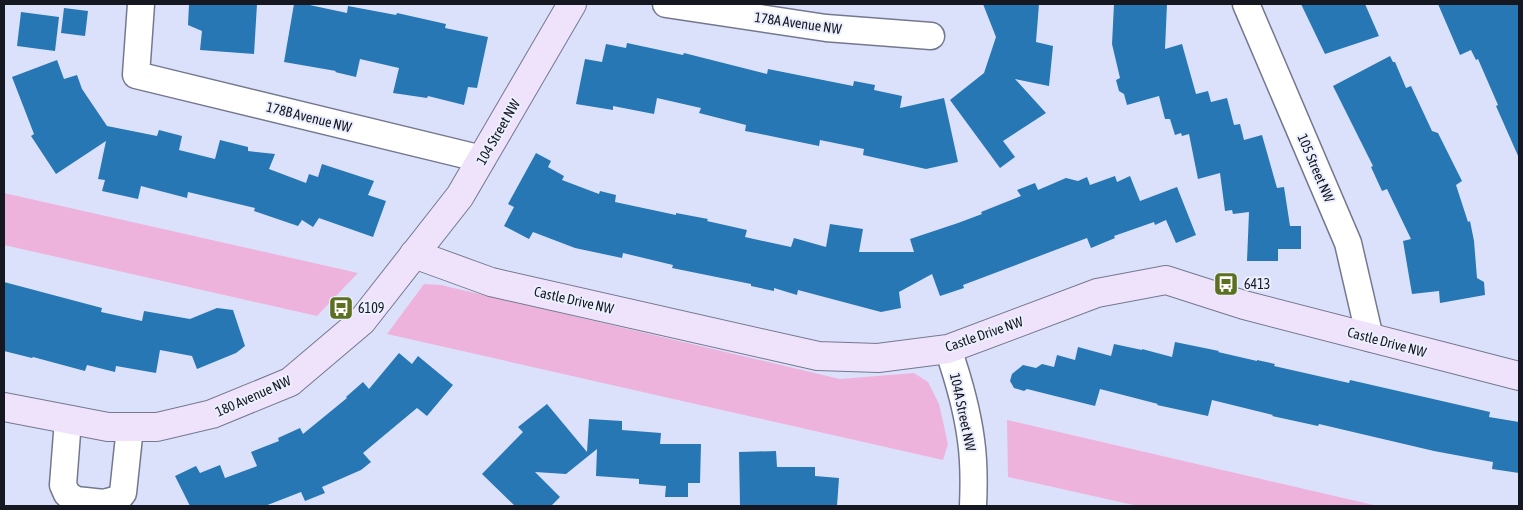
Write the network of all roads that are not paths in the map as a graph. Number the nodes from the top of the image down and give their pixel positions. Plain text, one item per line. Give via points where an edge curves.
1 (141, 4) edge
2 (572, 4) edge
3 (666, 4) edge
4 (1246, 4) edge
5 (931, 36) dead end
6 (482, 160) junction
7 (414, 254) junction
8 (1370, 338) junction
9 (948, 349) junction
10 (1519, 376) edge
11 (4, 407) edge
12 (68, 420) junction
13 (130, 427) junction
14 (973, 506) edge

1 - 6 street, 178B Avenue NW via 136,75
2 - 6 street, 104 Street NW
3 - 5 street, 178A Avenue NW via 826,28
4 - 8 street, 105 Street NW via 1348,243
6 - 7 street, 104 Street NW via 460,196
7 - 9 street, Castle Drive NW via 491,282 818,356 878,358
7 - 13 street, 180 Avenue NW via 362,321 290,382 212,414 157,427
8 - 9 street, Castle Drive NW via 1244,305 1166,280 1097,293
8 - 10 street, Castle Drive NW
9 - 14 street, 104A Street NW via 971,439
11 - 12 street, 180 Avenue NW
12 - 13 street, 180 Avenue NW
12 - 13 street via 63,485 67,494 76,500 104,503 118,499 123,493

